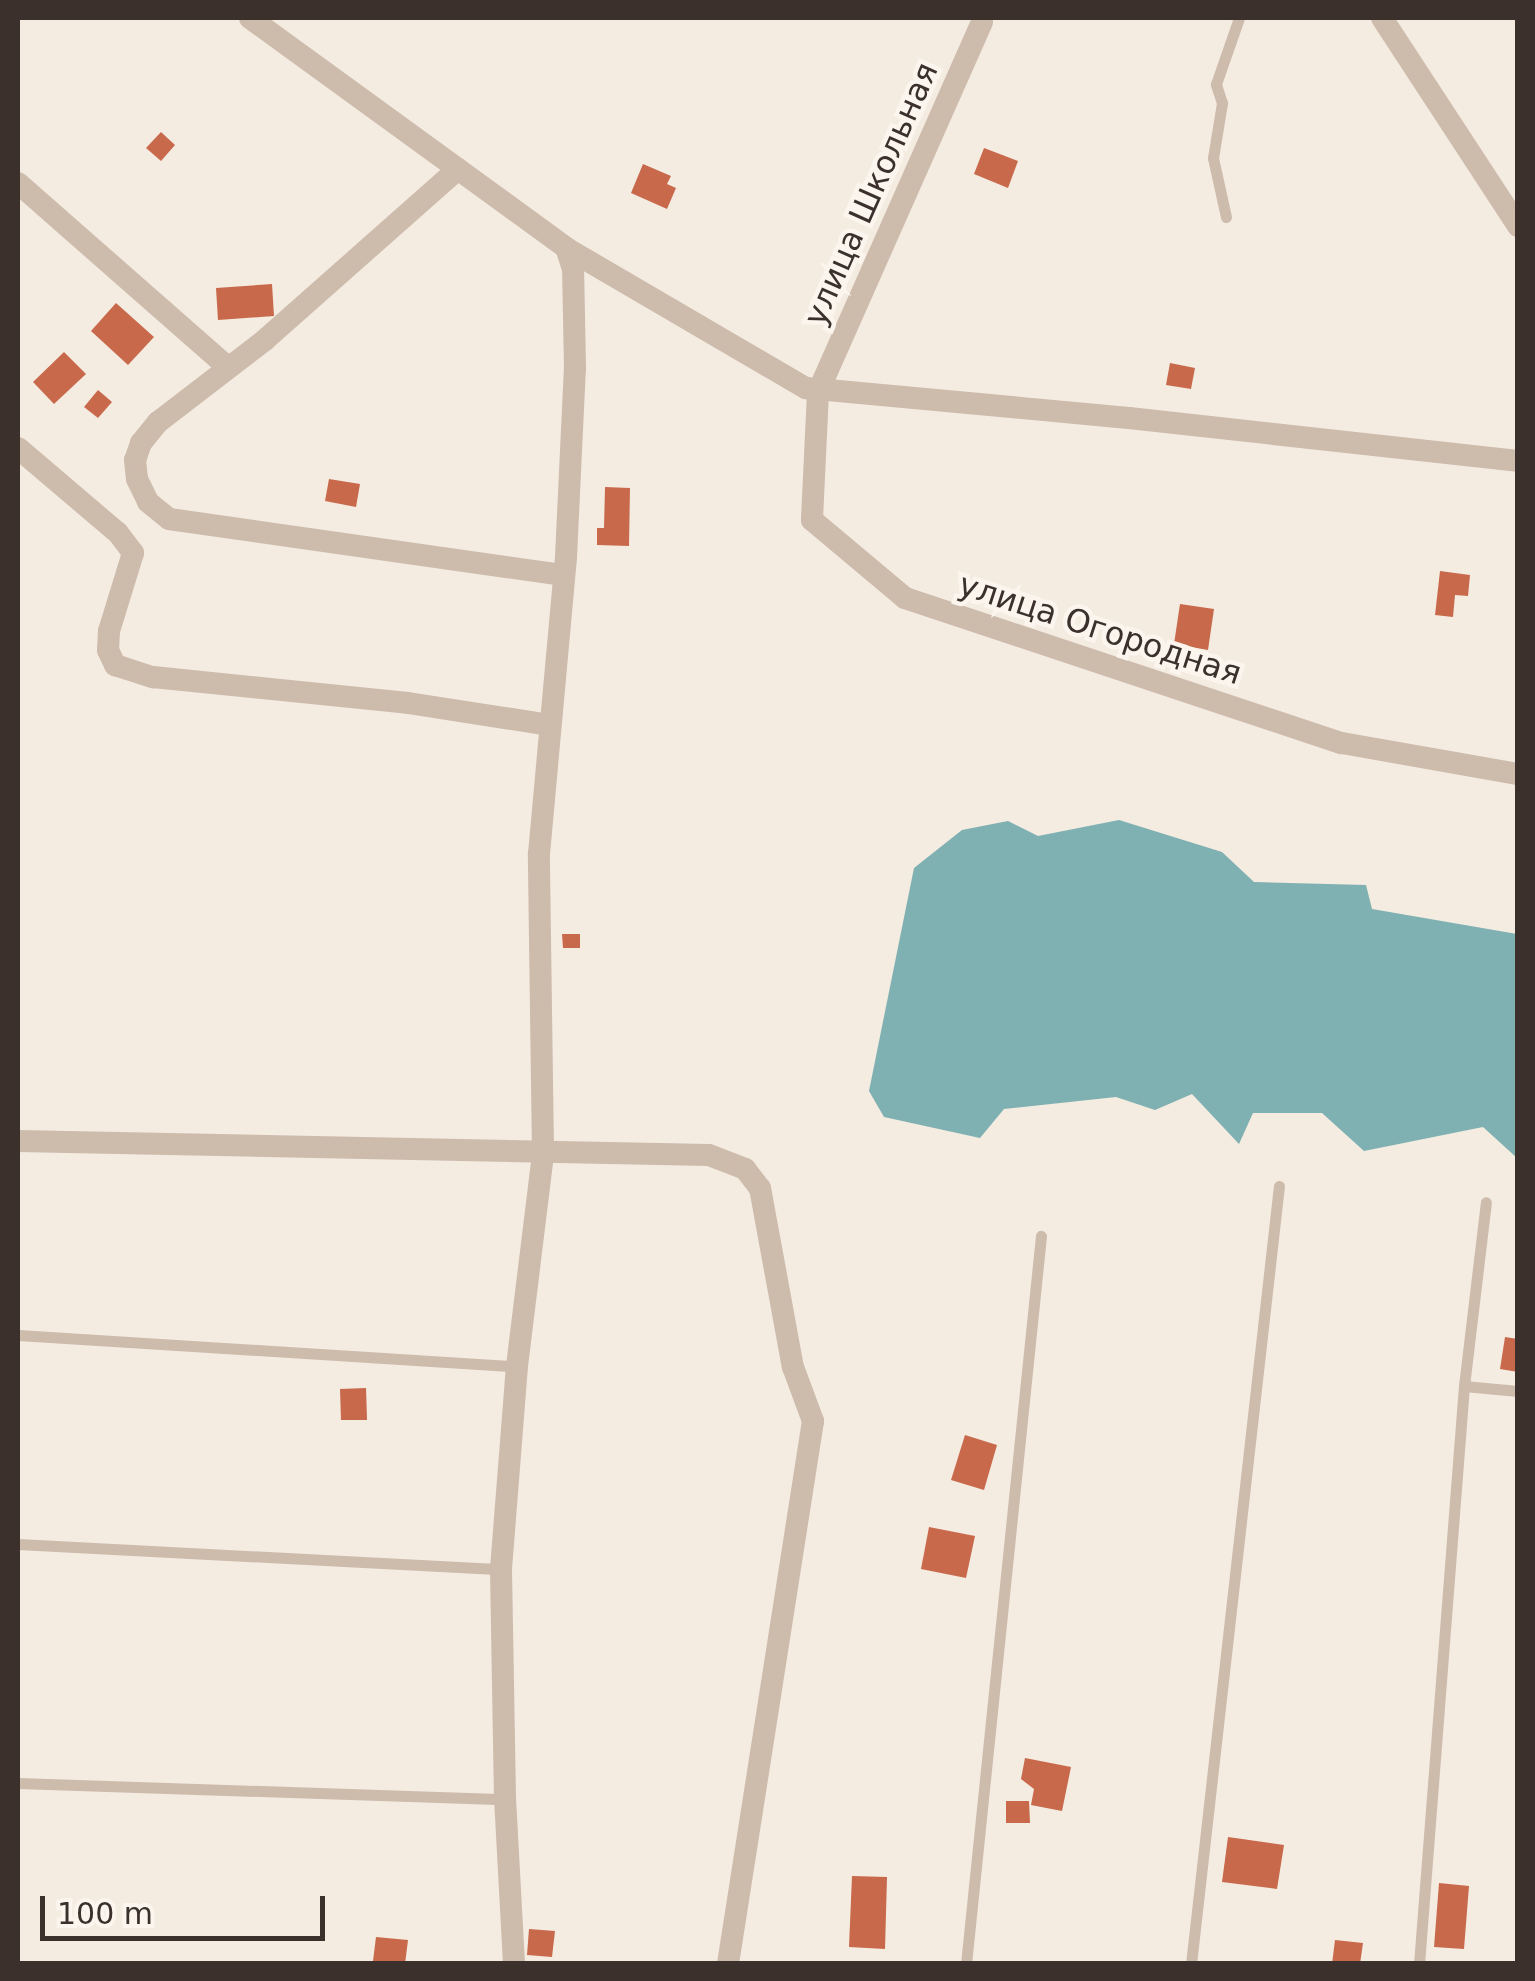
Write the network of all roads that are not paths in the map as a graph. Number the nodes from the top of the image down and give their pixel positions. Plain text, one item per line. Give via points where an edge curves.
1 (250, 18) edge
2 (1240, 18) edge
3 (1382, 18) edge
4 (982, 22) dead end
5 (458, 169) junction
6 (18, 184) edge
7 (1226, 217) dead end
8 (1518, 226) edge
9 (566, 248) junction
10 (226, 366) junction
11 (818, 392) junction
12 (18, 448) edge
13 (1518, 461) edge
14 (562, 574) junction
15 (550, 725) junction
16 (1518, 774) edge
17 (18, 1141) edge
18 (543, 1153) junction
19 (1278, 1186) dead end
20 (1486, 1202) dead end
21 (1041, 1236) dead end
22 (18, 1335) edge
23 (517, 1366) junction
24 (1464, 1386) junction
25 (1518, 1391) edge
26 (18, 1544) edge
27 (501, 1569) junction
28 (18, 1783) edge
29 (505, 1799) junction
30 (514, 1964) edge
31 (728, 1964) edge
32 (966, 1964) edge
33 (1191, 1964) edge
34 (1419, 1964) edge

1 - 5 street
2 - 7 lane via 1216,84 1222,102 1212,158
3 - 8 street
4 - 11 street, улица Школьная
5 - 9 street
5 - 10 street
6 - 10 street
9 - 11 street
9 - 14 street via 575,369
10 - 14 street via 158,422 135,460 139,487 169,519
11 - 13 street
11 - 16 street, улица Огородная via 812,520 906,598 1342,744
12 - 15 street via 118,533 133,554 109,631 115,665 153,677
14 - 15 street
15 - 18 street via 538,936
17 - 18 street
18 - 23 street
18 - 31 street via 710,1155 745,1169 760,1188 793,1366 813,1421
19 - 33 lane
20 - 24 lane
21 - 32 lane
22 - 23 lane
23 - 27 street
24 - 25 lane
24 - 34 lane
26 - 27 lane
27 - 29 street
28 - 29 lane
29 - 30 street

